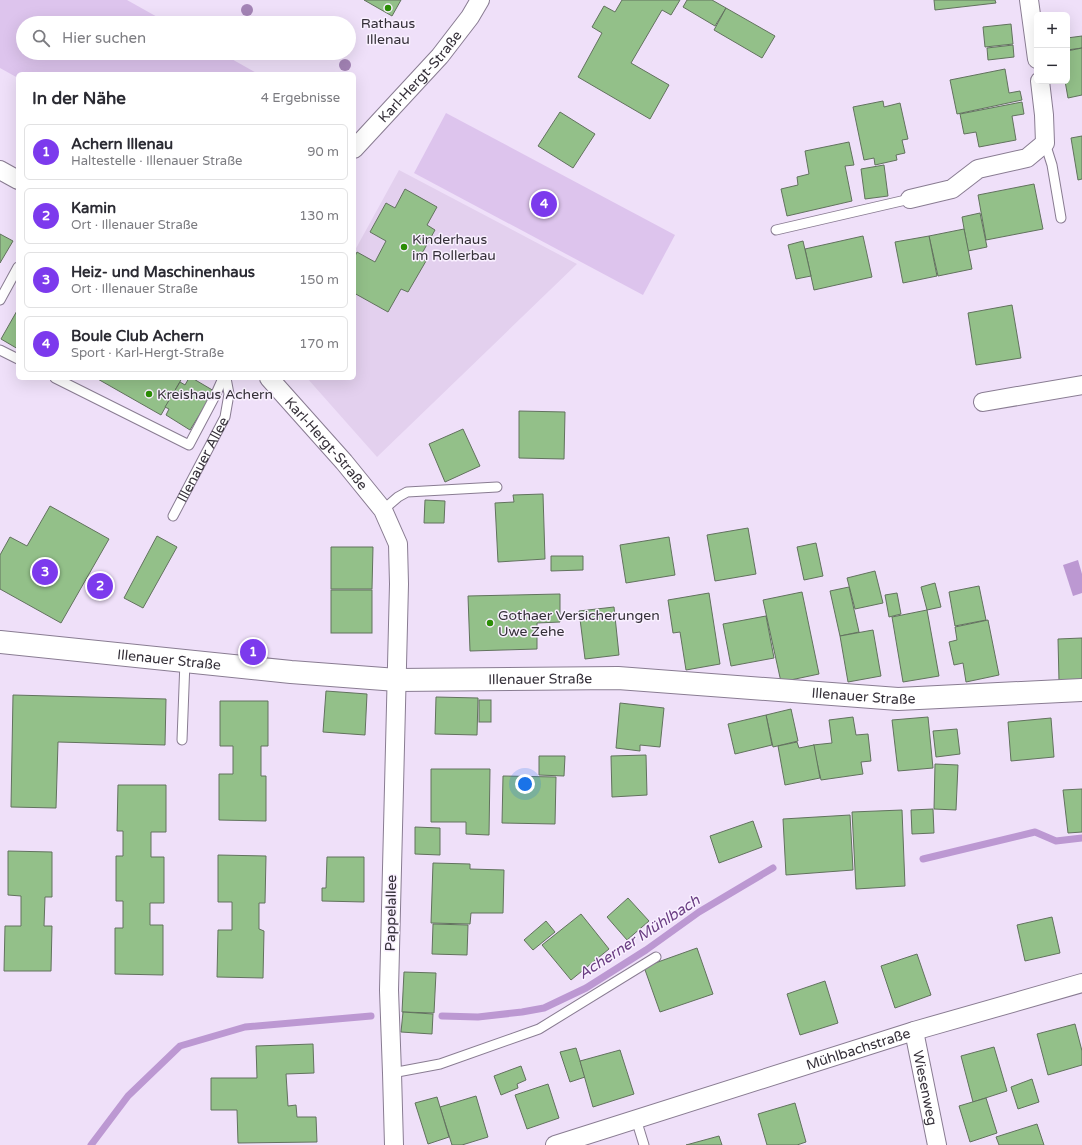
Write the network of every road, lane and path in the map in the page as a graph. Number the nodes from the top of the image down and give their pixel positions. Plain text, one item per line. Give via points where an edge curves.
1 (480, 0) edge
2 (1029, 0) edge
3 (1036, 48) edge
4 (1040, 84) edge
5 (1045, 143) junction
6 (356, 147) edge
7 (0, 170) edge
8 (16, 179) edge
9 (910, 199) joint
10 (1061, 218) dead end
11 (776, 230) dead end
12 (16, 271) edge
13 (0, 300) edge
14 (0, 350) edge
15 (16, 358) edge
16 (59, 380) edge
17 (222, 380) edge
18 (226, 380) edge
19 (271, 380) edge
20 (1082, 385) edge
21 (983, 402) dead end
22 (497, 487) dead end
23 (383, 510) junction
24 (173, 516) dead end
25 (0, 642) edge
26 (185, 661) junction
27 (397, 680) junction
28 (1082, 690) edge
29 (182, 740) dead end
30 (656, 957) dead end
31 (1082, 983) edge
32 (914, 1031) junction
33 (392, 1074) junction
34 (636, 1119) junction
35 (394, 1145) edge
36 (555, 1145) edge
37 (644, 1145) edge
38 (937, 1145) edge

1 - 6 street, Karl-Hergt-Straße via 440,56
2 - 3 street
4 - 5 street
5 - 9 street via 1027,158 978,168 952,190
5 - 10 lane via 1052,165
7 - 8 street
9 - 11 lane
12 - 13 lane
14 - 15 lane
16 - 17 lane via 189,446
18 - 24 lane, Illenauer Allee via 229,394 225,417
19 - 23 street, Karl-Hergt-Straße
20 - 21 street
22 - 23 lane via 407,492
23 - 27 street, Karl-Hergt-Straße via 398,544
25 - 26 main road, Illenauer Straße
26 - 27 main road, Illenauer Straße
26 - 29 lane
27 - 28 main road, Illenauer Straße via 618,678 898,699
27 - 33 street, Pappelallee via 389,990
30 - 33 lane via 539,1029 440,1064
31 - 32 street, Mühlbachstraße
32 - 34 street, Mühlbachstraße
32 - 38 street, Wiesenweg
33 - 35 street, Pappelallee
34 - 36 street, Mühlbachstraße
34 - 37 lane

